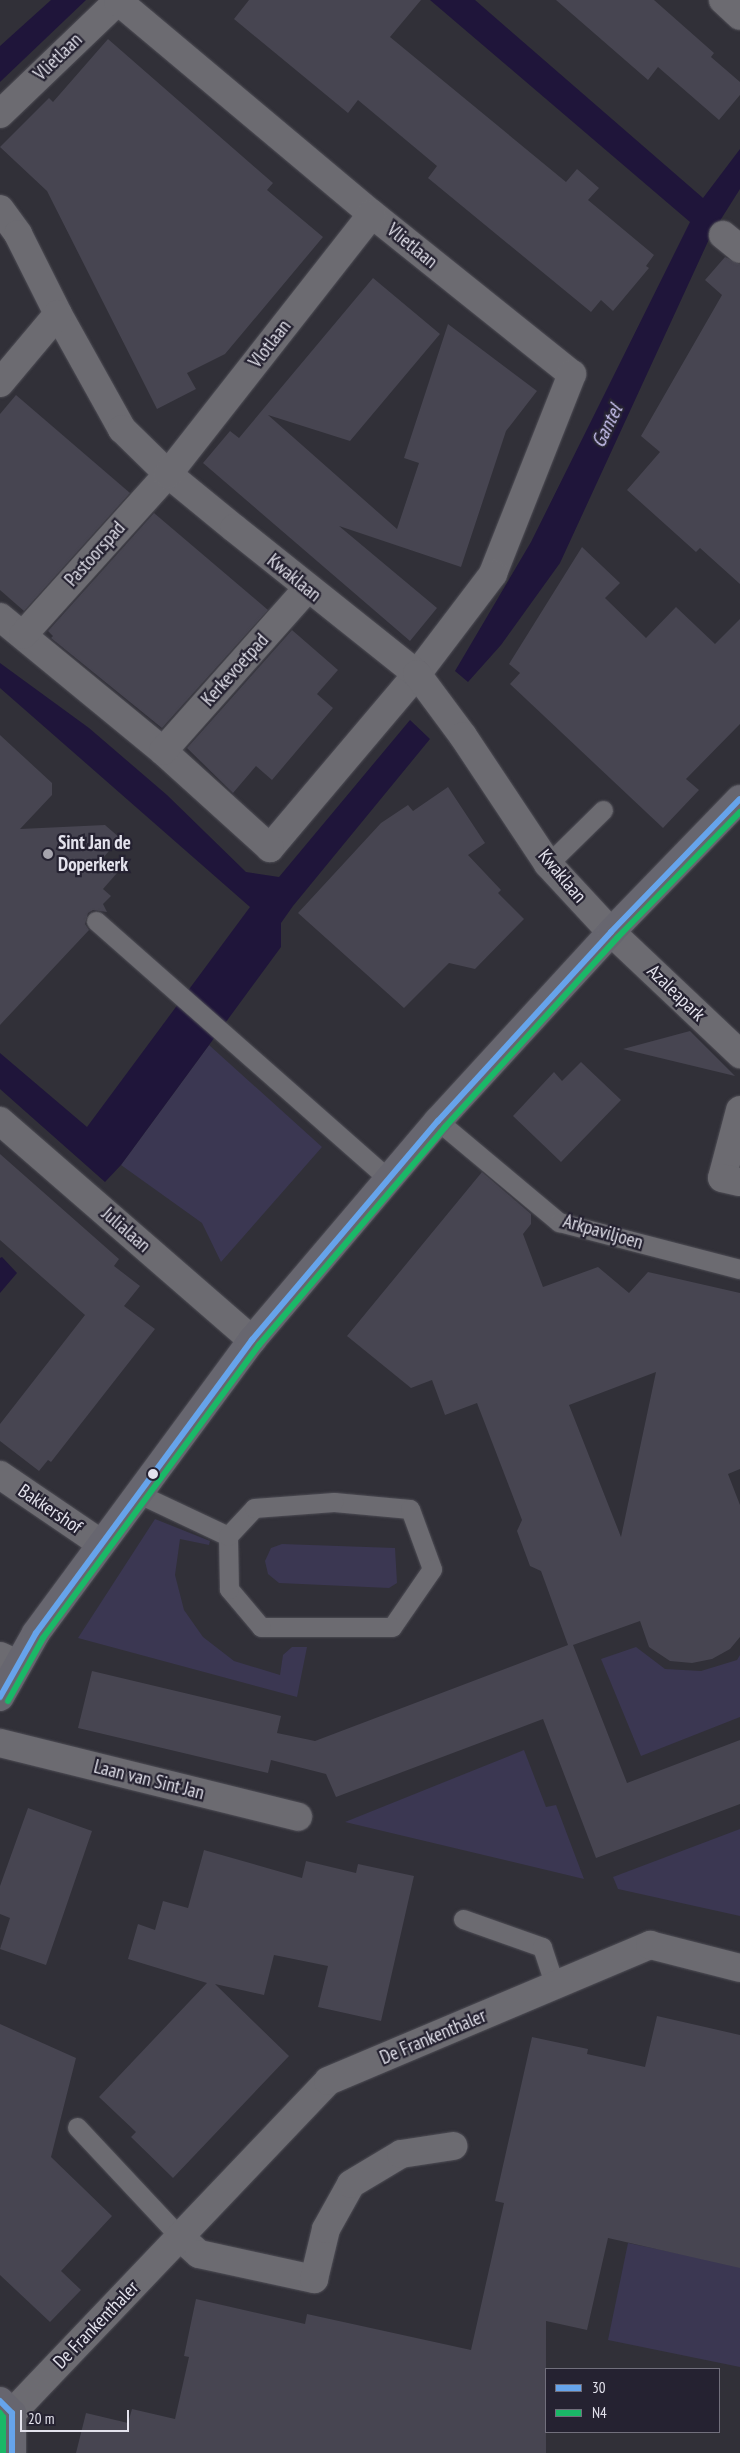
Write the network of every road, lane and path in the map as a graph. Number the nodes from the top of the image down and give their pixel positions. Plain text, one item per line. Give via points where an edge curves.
1 (723, 0) edge
2 (740, 16) edge
3 (0, 114) edge
4 (0, 209) edge
5 (372, 214) junction
6 (58, 314) junction
7 (0, 383) edge
8 (168, 474) junction
9 (307, 589) junction
10 (0, 617) edge
11 (23, 635) junction
12 (416, 674) junction
13 (163, 751) junction
14 (740, 799) edge
15 (603, 810) dead end
16 (548, 864) junction
17 (96, 921) dead end
18 (611, 932) junction
19 (740, 1054) edge
20 (740, 1110) edge
21 (0, 1121) edge
22 (438, 1121) junction
23 (388, 1178) junction
24 (740, 1182) edge
25 (740, 1269) edge
26 (252, 1340) junction
27 (0, 1475) edge
28 (137, 1493) junction
29 (228, 1536) junction
30 (100, 1543) junction
31 (8, 1660) edge
32 (0, 1696) edge
33 (0, 1743) edge
34 (298, 1817) dead end
35 (463, 1919) dead end
36 (740, 1968) edge
37 (555, 1986) junction
38 (77, 2126) dead end
39 (454, 2146) dead end
40 (180, 2237) junction
41 (6, 2407) edge
42 (12, 2453) edge

1 - 2 street
3 - 5 street, Vlietlaan via 118,0
4 - 6 street, Kwaklaan via 18,234
5 - 8 street, Vlotlaan
5 - 12 street, Vlietlaan via 572,374 493,574
6 - 7 street
6 - 8 street, Kwaklaan via 122,429
8 - 9 street, Kwaklaan
8 - 11 street, Pastoorspad
9 - 12 street, Kwaklaan
9 - 13 street, Kerkevoetpad
10 - 11 street
11 - 13 street
12 - 13 street via 270,848
12 - 16 street, Kwaklaan
14 - 18 street
15 - 16 lane
16 - 18 street, Kwaklaan
17 - 23 lane
18 - 19 street, Azaleapark
18 - 22 street
20 - 24 street via 722,1178
21 - 26 street, Julialaan
22 - 23 street
22 - 25 lane, Arkpaviljoen via 559,1222
23 - 26 street
26 - 28 street
27 - 30 street, Bakkershof
28 - 29 lane
28 - 30 street
29 - 29 lane via 229,1589 262,1627 392,1627 432,1569 410,1508 334,1502 254,1508
30 - 31 street
31 - 32 street
33 - 34 street, Laan van Sint Jan
35 - 37 lane via 542,1947
36 - 37 street, De Frankenthaler via 650,1945
37 - 40 street, De Frankenthaler via 328,2081
38 - 40 lane
39 - 40 street via 401,2154 351,2184 326,2229 314,2279 200,2254
40 - 41 street, De Frankenthaler
41 - 42 street

